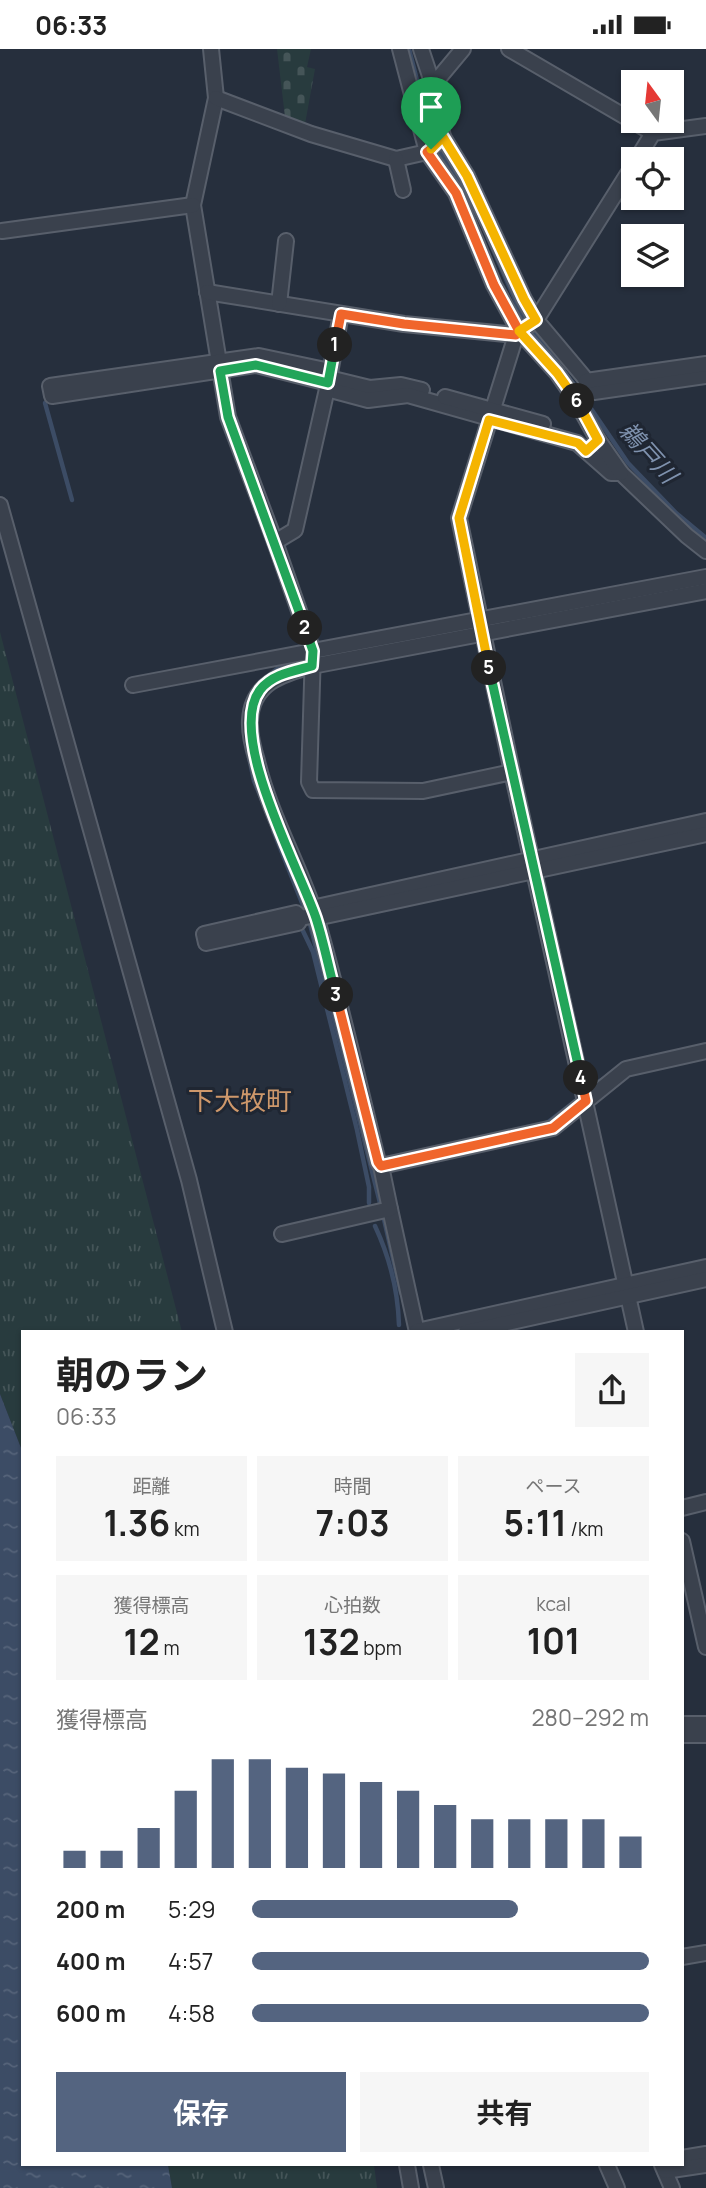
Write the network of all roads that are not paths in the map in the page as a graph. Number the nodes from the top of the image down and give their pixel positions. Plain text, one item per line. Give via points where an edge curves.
1 (211, 49) edge
2 (400, 49) edge
3 (421, 49) edge
4 (463, 49) edge
5 (509, 49) edge
6 (433, 85) junction
7 (216, 98) junction
8 (621, 114) edge
9 (706, 126) edge
10 (684, 129) edge
11 (653, 133) edge
12 (435, 144) junction
13 (644, 147) edge
14 (397, 159) junction
15 (621, 184) edge
16 (403, 190) dead end
17 (193, 205) junction
18 (2, 231) edge
19 (286, 241) dead end
20 (208, 292) junction
21 (279, 304) junction
22 (341, 314) junction
23 (525, 328) junction
24 (706, 364) edge
25 (220, 366) junction
26 (706, 376) edge
27 (329, 380) junction
28 (586, 381) junction
29 (491, 415) junction
30 (598, 440) junction
31 (586, 451) junction
32 (621, 473) junction
33 (0, 505) edge
34 (275, 542) junction
35 (706, 551) edge
36 (706, 577) edge
37 (706, 591) edge
38 (481, 626) junction
39 (312, 658) junction
40 (133, 685) dead end
41 (512, 772) junction
42 (706, 821) edge
43 (706, 834) edge
44 (533, 866) junction
45 (311, 915) junction
46 (706, 1051) edge
47 (586, 1101) junction
48 (381, 1166) junction
49 (390, 1209) junction
50 (282, 1234) dead end
51 (706, 1267) edge
52 (706, 1279) edge
53 (627, 1291) junction
54 (225, 1330) edge
55 (417, 1330) edge
56 (422, 1330) edge
57 (474, 1330) edge
58 (636, 1330) edge
59 (706, 1502) edge
60 (684, 1507) edge
61 (684, 1550) edge
62 (706, 1647) edge
63 (684, 1724) edge
64 (706, 1724) edge
65 (684, 1735) edge
66 (706, 1735) edge
67 (706, 1953) edge
68 (684, 1957) edge
69 (706, 2154) edge
70 (684, 2158) edge
71 (706, 2165) edge
72 (407, 2166) edge
73 (431, 2166) edge
74 (607, 2166) edge
75 (663, 2168) edge
76 (411, 2188) edge
77 (436, 2188) edge
78 (617, 2188) edge
79 (671, 2188) edge

1 - 7 street
2 - 12 street
3 - 6 street
4 - 6 street
5 - 8 street
6 - 12 street
7 - 14 street via 311,134
7 - 17 street
9 - 10 street
11 - 13 street
12 - 14 street
12 - 23 street via 494,285
12 - 23 street via 467,176 524,299
14 - 16 street
15 - 23 street
17 - 18 street
17 - 20 street
19 - 21 street
20 - 21 street
20 - 25 street
21 - 22 street
22 - 23 street via 404,324
22 - 27 street
23 - 28 street
23 - 29 street
23 - 30 street
24 - 28 street
25 - 25 street via 52,396 50,386
25 - 27 street via 259,356
25 - 34 street via 228,417
26 - 28 street via 594,392
27 - 29 street via 370,389 401,385
27 - 34 street via 295,530
29 - 30 street
29 - 31 street via 578,443
29 - 38 street via 459,518
30 - 31 street
30 - 32 street
31 - 32 street via 611,473
32 - 35 street
33 - 54 street via 189,1180
34 - 39 street
36 - 38 street
37 - 38 street
38 - 39 street
38 - 41 street
39 - 40 street
39 - 41 street via 309,782 313,790 423,791
39 - 45 street via 268,681 258,691 250,719 261,779
41 - 44 street
42 - 44 street
43 - 44 street
44 - 45 street
44 - 47 street
45 - 45 street via 296,913 204,934 206,943 298,923
45 - 48 street
46 - 47 street via 626,1069
47 - 48 street via 553,1128
47 - 53 street
48 - 49 street
49 - 50 street
49 - 55 street
51 - 53 street
52 - 53 street
53 - 56 street
53 - 57 street
53 - 58 street
59 - 60 street
61 - 62 street
63 - 64 street
65 - 66 street
67 - 68 street
69 - 70 street
71 - 75 street
72 - 76 street
73 - 77 street
74 - 78 street
75 - 79 street

